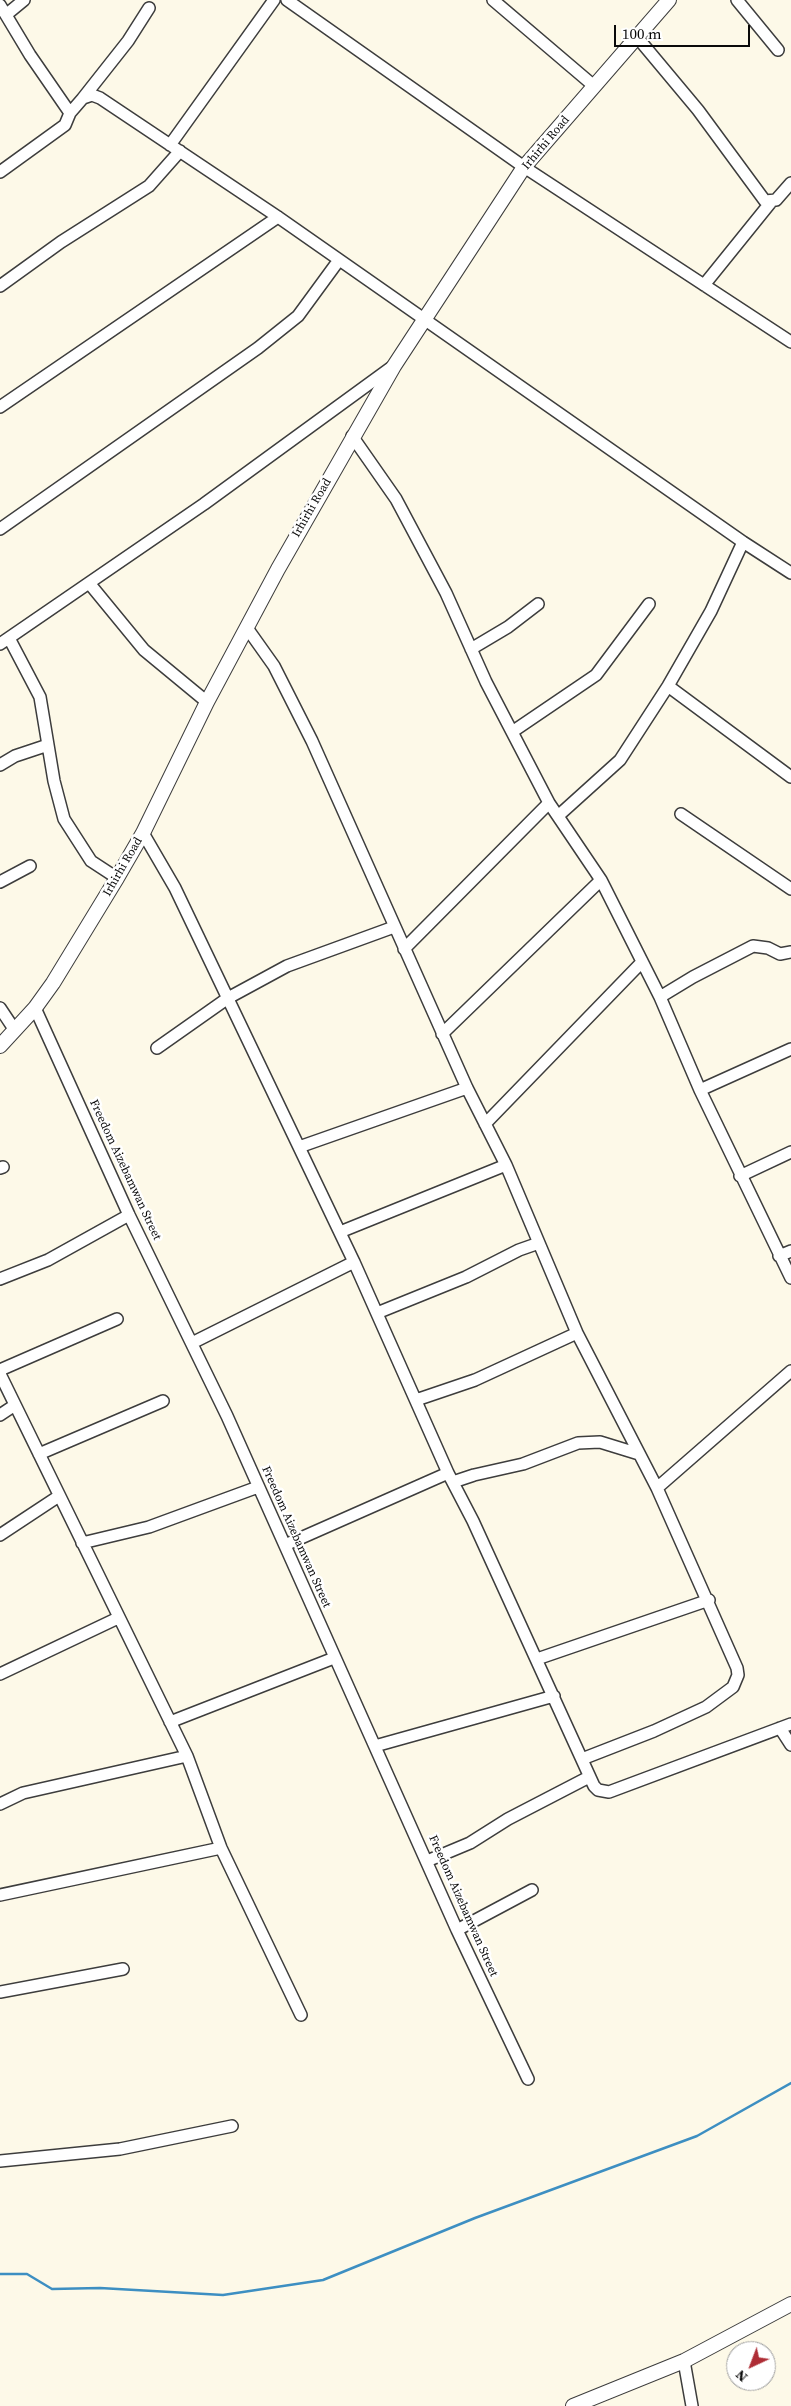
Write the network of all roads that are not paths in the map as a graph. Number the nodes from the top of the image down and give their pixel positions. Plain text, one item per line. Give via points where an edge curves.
1 (24, 0) edge
2 (274, 0) edge
3 (287, 0) edge
4 (493, 0) edge
5 (669, 0) edge
6 (737, 0) edge
7 (149, 8) dead end
8 (3, 9) edge
9 (637, 36) junction
10 (778, 50) dead end
11 (594, 86) junction
12 (83, 98) junction
13 (70, 113) junction
14 (175, 148) junction
15 (524, 167) junction
16 (0, 172) edge
17 (791, 183) edge
18 (771, 202) junction
19 (278, 217) junction
20 (339, 260) junction
21 (704, 285) junction
22 (0, 286) edge
23 (426, 320) junction
24 (791, 342) edge
25 (394, 366) junction
26 (0, 407) edge
27 (352, 436) junction
28 (0, 529) edge
29 (743, 542) junction
30 (791, 573) edge
31 (89, 583) junction
32 (538, 604) dead end
33 (649, 604) dead end
34 (247, 628) junction
35 (4, 641) edge
36 (471, 649) junction
37 (668, 686) junction
38 (207, 702) junction
39 (512, 732) junction
40 (48, 745) junction
41 (0, 765) edge
42 (791, 777) edge
43 (549, 803) junction
44 (681, 814) dead end
45 (558, 816) junction
46 (143, 833) junction
47 (30, 866) dead end
48 (117, 878) junction
49 (601, 880) junction
50 (0, 882) edge
51 (791, 888) edge
52 (394, 926) junction
53 (404, 949) junction
54 (791, 952) edge
55 (642, 964) junction
56 (660, 997) junction
57 (228, 998) junction
58 (0, 1008) edge
59 (35, 1008) junction
60 (14, 1029) junction
61 (442, 1034) junction
62 (0, 1046) edge
63 (157, 1048) dead end
64 (791, 1049) edge
65 (467, 1088) junction
66 (700, 1090) junction
67 (485, 1124) junction
68 (299, 1147) junction
69 (791, 1152) edge
70 (506, 1165) junction
71 (740, 1176) junction
72 (130, 1215) junction
73 (340, 1232) junction
74 (539, 1243) junction
75 (791, 1251) edge
76 (779, 1256) junction
77 (354, 1262) junction
78 (791, 1278) edge
79 (0, 1279) edge
80 (377, 1313) junction
81 (118, 1319) dead end
82 (577, 1333) junction
83 (192, 1343) junction
84 (791, 1371) edge
85 (0, 1372) edge
86 (416, 1400) junction
87 (163, 1401) dead end
88 (15, 1405) junction
89 (0, 1415) edge
90 (39, 1454) junction
91 (639, 1454) junction
92 (450, 1478) junction
93 (258, 1487) junction
94 (657, 1488) junction
95 (60, 1496) junction
96 (0, 1535) edge
97 (82, 1543) junction
98 (285, 1545) junction
99 (709, 1600) junction
100 (118, 1618) junction
101 (334, 1658) junction
102 (537, 1659) junction
103 (0, 1674) edge
104 (554, 1696) junction
105 (170, 1722) junction
106 (786, 1726) edge
107 (791, 1745) edge
108 (375, 1746) junction
109 (187, 1756) junction
110 (582, 1759) junction
111 (589, 1777) junction
112 (0, 1804) edge
113 (221, 1848) junction
114 (427, 1861) junction
115 (532, 1890) dead end
116 (0, 1895) edge
117 (457, 1930) junction
118 (124, 1969) dead end
119 (0, 1992) edge
120 (301, 2015) dead end
121 (528, 2079) dead end
122 (232, 2126) dead end
123 (0, 2160) edge
124 (791, 2304) edge
125 (684, 2361) junction
126 (573, 2406) edge
127 (692, 2406) edge

1 - 8 street
2 - 14 street
3 - 15 street
4 - 11 street
5 - 9 street, Irhirhi Road
6 - 10 street
7 - 12 street via 128,41
8 - 13 street
9 - 11 street, Irhirhi Road
9 - 18 street via 698,110 765,201
11 - 15 street, Irhirhi Road
12 - 13 street
12 - 14 street via 92,95 100,98
13 - 16 street via 65,125
14 - 19 street
14 - 22 street via 149,186
15 - 21 street
15 - 23 street, Irhirhi Road
17 - 18 street
18 - 21 street
19 - 20 street
19 - 26 street
20 - 23 street
20 - 28 street via 298,316 258,348
21 - 24 street
23 - 25 street, Irhirhi Road
23 - 29 street
25 - 27 street, Irhirhi Road
25 - 31 street
27 - 34 street, Irhirhi Road
27 - 36 street via 396,499 446,593
29 - 30 street
29 - 37 street via 711,611
31 - 35 street
31 - 38 street via 144,650
32 - 36 street
33 - 39 street via 596,676
34 - 38 street, Irhirhi Road
34 - 52 street via 274,666 312,741
35 - 40 street via 40,697
36 - 39 street
37 - 42 street
37 - 45 street via 620,760
38 - 46 street, Irhirhi Road
39 - 43 street
40 - 41 street via 15,756
40 - 48 street via 64,819 91,861
43 - 45 street
43 - 53 street
44 - 51 street
45 - 49 street
46 - 48 street, Irhirhi Road
46 - 57 street via 175,888
47 - 50 street
48 - 59 street, Irhirhi Road
49 - 55 street
49 - 61 street
52 - 53 street
52 - 57 street via 287,966
53 - 61 street
54 - 56 street via 780,954 753,946
55 - 56 street
55 - 67 street
56 - 66 street
57 - 63 street
57 - 68 street
58 - 60 street
59 - 60 street, Irhirhi Road
59 - 72 street, Freedom Aizebamwan Street
60 - 62 street, Irhirhi Road
61 - 65 street
64 - 66 street
65 - 67 street
65 - 68 street
66 - 71 street
67 - 70 street
68 - 73 street
69 - 71 street
70 - 73 street
70 - 74 street
71 - 76 street
72 - 79 street via 48,1260
72 - 83 street, Freedom Aizebamwan Street
73 - 77 street
74 - 80 street
74 - 82 street
75 - 76 street
76 - 78 street
77 - 80 street
77 - 83 street
80 - 86 street
81 - 85 street
82 - 86 street via 475,1380
82 - 91 street
83 - 93 street, Freedom Aizebamwan Street
84 - 94 street
85 - 88 street
86 - 92 street
87 - 90 street
88 - 89 street
88 - 90 street
90 - 95 street
91 - 92 street via 600,1442 578,1443 523,1464
91 - 94 street
92 - 98 street
92 - 102 street
93 - 97 street via 150,1527
93 - 98 street, Freedom Aizebamwan Street
94 - 99 street
95 - 96 street
95 - 97 street
97 - 100 street
98 - 101 street, Freedom Aizebamwan Street
99 - 102 street
99 - 110 street via 737,1668 734,1687 706,1707
100 - 103 street
100 - 105 street
101 - 105 street
101 - 108 street, Freedom Aizebamwan Street
102 - 104 street
104 - 108 street
104 - 110 street
105 - 109 street
106 - 107 street
106 - 111 street via 609,1792 598,1790
108 - 114 street, Freedom Aizebamwan Street
109 - 112 street via 23,1793
109 - 113 street
110 - 111 street
111 - 114 street via 508,1819 470,1843
113 - 116 street
113 - 120 street
114 - 117 street, Freedom Aizebamwan Street
115 - 117 street
117 - 121 street, Freedom Aizebamwan Street
118 - 119 street
122 - 123 street via 120,2149
124 - 125 street
125 - 126 street
125 - 127 street

